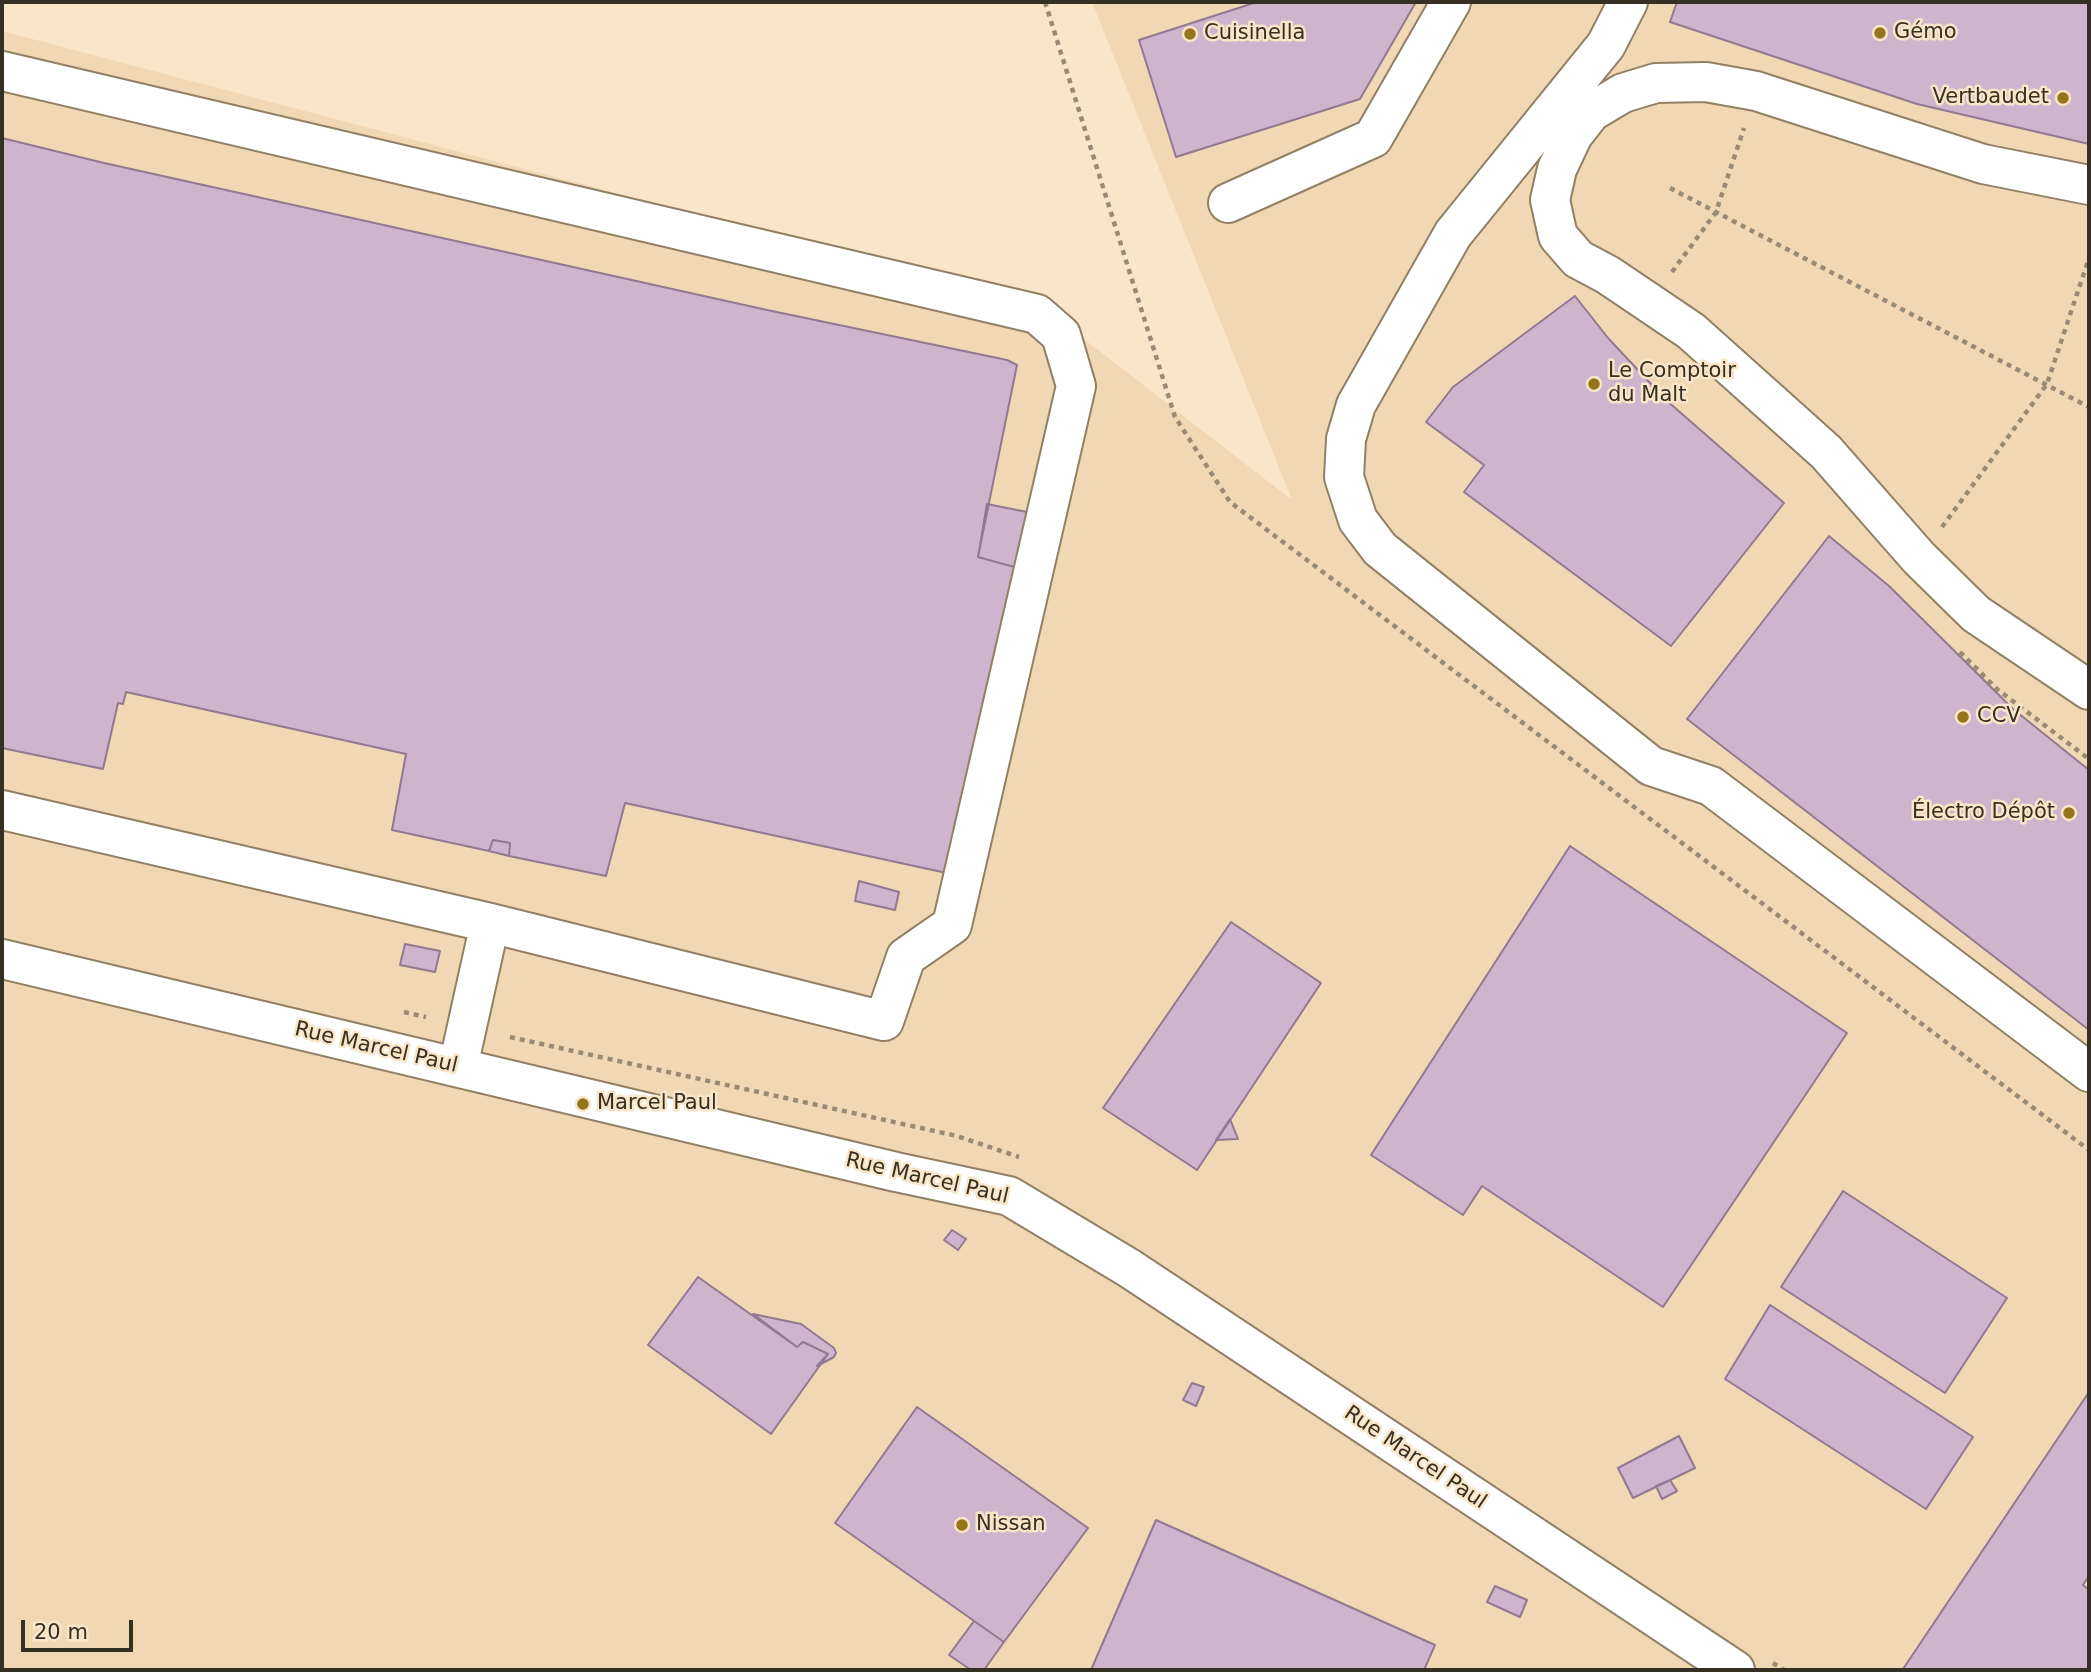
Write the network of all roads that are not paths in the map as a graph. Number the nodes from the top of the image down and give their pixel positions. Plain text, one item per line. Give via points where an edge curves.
1 (1451, 2) edge
2 (1628, 2) edge
3 (2, 71) edge
4 (2089, 185) edge
5 (1228, 203) dead end
6 (2089, 690) edge
7 (2, 810) edge
8 (490, 923) junction
9 (2, 959) edge
10 (458, 1067) junction
11 (2089, 1072) edge
12 (1735, 1670) edge

1 - 5 street via 1373,138
2 - 11 street via 1606,45 1452,234 1356,405 1346,439 1345,477 1358,520 1380,549 1651,766 1711,786
3 - 8 street via 1037,314 1060,335 1076,386 951,925 906,957 884,1021
4 - 6 street via 1983,164 1756,91 1706,82 1657,83 1623,93 1591,112 1573,135 1557,169 1550,200 1558,236 1578,259 1691,331 1826,452 1919,558 1976,614
7 - 8 street
8 - 10 street
9 - 10 street, Rue Marcel Paul
10 - 12 street, Rue Marcel Paul via 1009,1196 1129,1268

